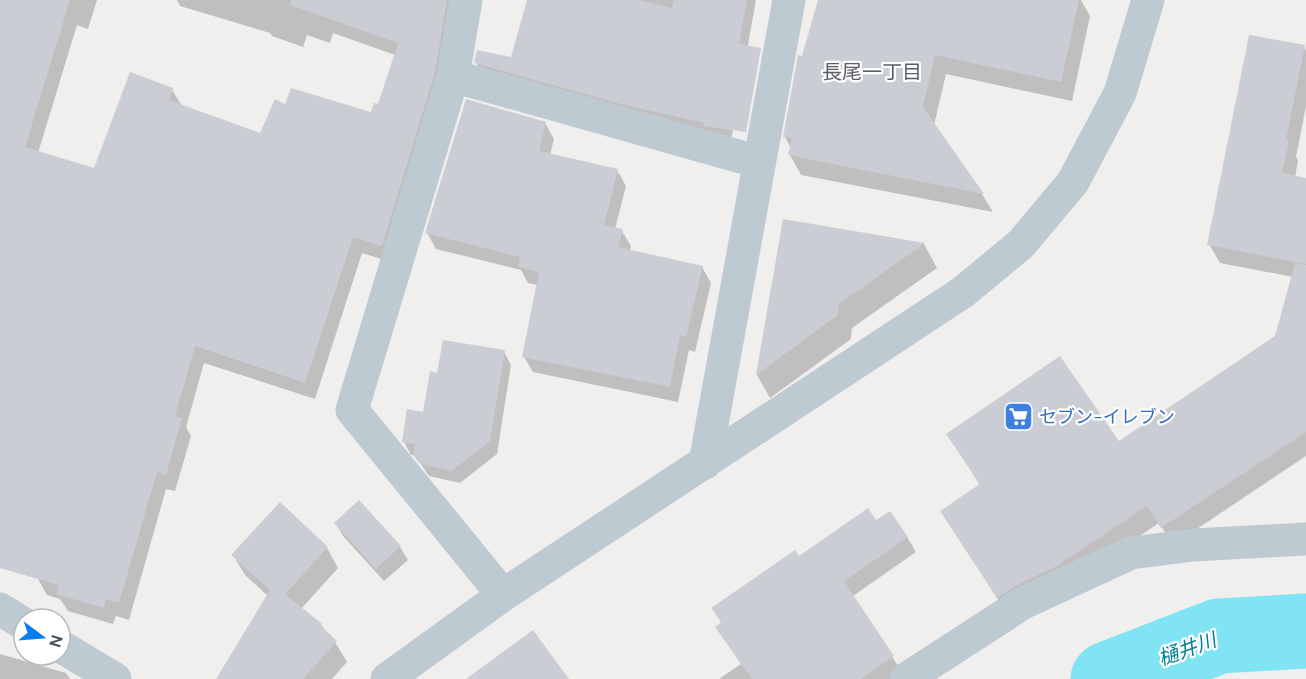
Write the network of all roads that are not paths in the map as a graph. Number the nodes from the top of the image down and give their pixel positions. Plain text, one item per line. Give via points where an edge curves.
1 (466, 0) edge
2 (789, 0) edge
3 (1148, 0) edge
4 (453, 76) junction
5 (759, 162) junction
6 (705, 463) junction
7 (1306, 539) edge
8 (503, 595) junction
9 (72, 653) edge
10 (115, 679) edge
11 (387, 679) edge
12 (906, 679) edge

1 - 4 street
2 - 5 street
3 - 6 street via 1120,93 1073,182 1021,243 963,292
4 - 5 street
4 - 8 street via 352,410
5 - 6 street
6 - 8 street
7 - 12 street via 1192,545 1131,553 1023,603
8 - 11 street
9 - 10 street

